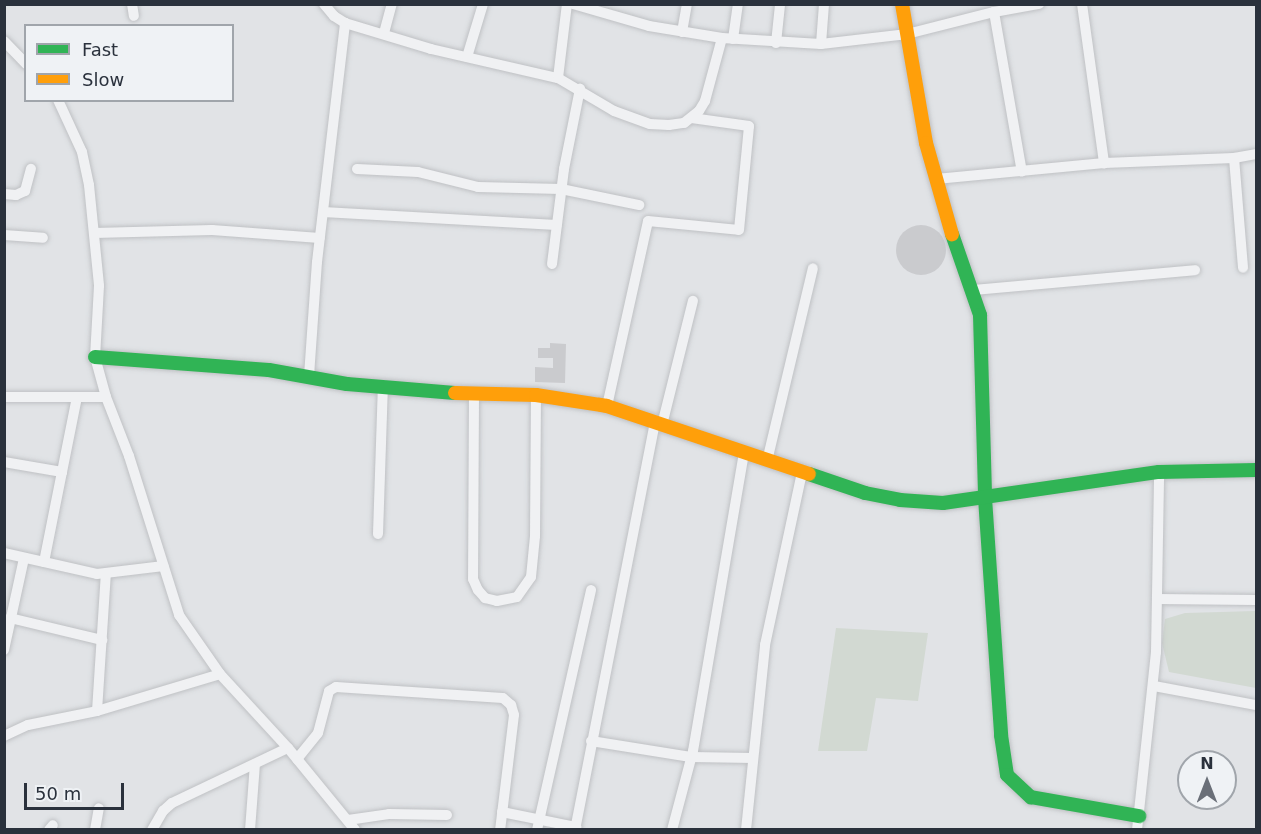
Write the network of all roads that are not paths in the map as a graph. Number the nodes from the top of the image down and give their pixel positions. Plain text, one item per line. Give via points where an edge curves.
1 (132, 4) edge
2 (324, 4) edge
3 (392, 4) edge
4 (483, 4) edge
5 (687, 4) edge
6 (738, 4) edge
7 (780, 4) edge
8 (824, 4) edge
9 (902, 4) edge
10 (1039, 4) edge
11 (1082, 4) edge
12 (575, 5) edge
13 (994, 12) junction
14 (134, 16) dead end
15 (345, 23) junction
16 (682, 32) junction
17 (384, 33) junction
18 (907, 34) junction
19 (728, 39) junction
20 (4, 41) edge
21 (776, 43) junction
22 (821, 44) junction
23 (467, 57) junction
24 (24, 62) edge
25 (558, 78) junction
26 (580, 89) junction
27 (59, 102) edge
28 (692, 118) junction
29 (1257, 154) edge
30 (1234, 158) junction
31 (1104, 163) junction
32 (30, 169) dead end
33 (357, 169) dead end
34 (1022, 172) junction
35 (936, 179) junction
36 (561, 189) junction
37 (4, 194) edge
38 (639, 205) dead end
39 (323, 212) junction
40 (557, 225) junction
41 (94, 233) junction
42 (4, 235) edge
43 (43, 238) dead end
44 (320, 238) junction
45 (552, 264) dead end
46 (813, 267) dead end
47 (1243, 267) dead end
48 (1195, 270) dead end
49 (973, 290) junction
50 (693, 301) dead end
51 (95, 357) junction
52 (309, 376) junction
53 (383, 385) junction
54 (474, 395) junction
55 (536, 395) junction
56 (4, 397) edge
57 (77, 397) junction
58 (106, 397) junction
59 (607, 406) junction
60 (659, 424) junction
61 (744, 454) junction
62 (767, 461) junction
63 (4, 462) edge
64 (1257, 470) edge
65 (62, 472) junction
66 (1159, 472) junction
67 (802, 473) junction
68 (985, 498) junction
69 (378, 534) dead end
70 (4, 553) edge
71 (24, 558) junction
72 (44, 562) junction
73 (164, 566) junction
74 (106, 573) junction
75 (591, 590) dead end
76 (10, 597) edge
77 (1157, 599) junction
78 (1257, 600) edge
79 (10, 618) junction
80 (102, 640) junction
81 (4, 650) edge
82 (220, 674) junction
83 (1154, 686) junction
84 (1257, 705) edge
85 (97, 711) junction
86 (4, 736) edge
87 (591, 741) junction
88 (288, 748) junction
89 (691, 757) junction
90 (753, 758) junction
91 (297, 759) junction
92 (255, 764) junction
93 (99, 808) dead end
94 (502, 812) junction
95 (447, 814) dead end
96 (1138, 823) edge
97 (351, 825) edge
98 (538, 825) edge
99 (575, 828) edge
100 (94, 830) edge
101 (152, 830) edge
102 (250, 830) edge
103 (500, 830) edge
104 (672, 830) edge
105 (746, 830) edge

1 - 14 street
2 - 15 street
3 - 17 street
4 - 23 street
5 - 16 street
6 - 19 street
7 - 21 street
8 - 22 street
9 - 18 street
10 - 13 street
11 - 31 street
12 - 16 street
12 - 25 street
13 - 18 street
13 - 34 street
15 - 17 street
15 - 39 street
16 - 19 street
17 - 23 street
18 - 22 street
18 - 35 street via 918,108
19 - 21 street
19 - 28 street via 705,101
20 - 24 street
21 - 22 street
23 - 25 street
25 - 26 street
26 - 28 street via 614,111 650,124 684,123
26 - 36 street
27 - 41 street via 82,152
28 - 59 street via 749,126 739,230 648,221
29 - 30 street
30 - 31 street
30 - 47 street
31 - 34 street
32 - 37 street via 25,191
33 - 36 street via 418,172 478,187
34 - 35 street
35 - 49 street
36 - 38 street
36 - 40 street
39 - 40 street
39 - 44 street
40 - 45 street
41 - 44 street via 212,230
41 - 51 street via 99,286
42 - 43 street
44 - 52 street
46 - 62 street
48 - 49 street
49 - 68 street via 982,338
50 - 60 street
51 - 52 street
51 - 58 street
52 - 53 street via 347,384
53 - 54 street
53 - 69 street
54 - 55 street
54 - 55 street via 473,579 485,598 497,601 517,597 531,577
55 - 59 street
56 - 57 street
57 - 58 street
57 - 65 street
58 - 73 street
59 - 60 street
60 - 61 street
60 - 87 street
61 - 62 street
61 - 89 street
62 - 67 street
63 - 65 street
64 - 66 street
65 - 72 street
66 - 68 street
66 - 77 street
67 - 68 street via 900,500 943,503
67 - 90 street via 765,645
68 - 96 street via 1007,775 1031,797
70 - 71 street
71 - 72 street
71 - 76 street
72 - 74 street
73 - 74 street
73 - 82 street via 179,615
74 - 80 street
75 - 98 street
76 - 79 street
77 - 78 street
77 - 83 street
79 - 80 street
79 - 81 street
80 - 85 street
82 - 85 street
82 - 88 street
83 - 84 street
83 - 96 street
85 - 86 street via 28,725
87 - 89 street
87 - 99 street
88 - 91 street
88 - 92 street
89 - 90 street
89 - 104 street
90 - 105 street
91 - 94 street via 318,733 328,691 336,687 503,698 514,715
91 - 97 street
92 - 101 street via 172,803
92 - 102 street
93 - 100 street
94 - 98 street
94 - 103 street
95 - 97 street via 389,814
98 - 99 street

